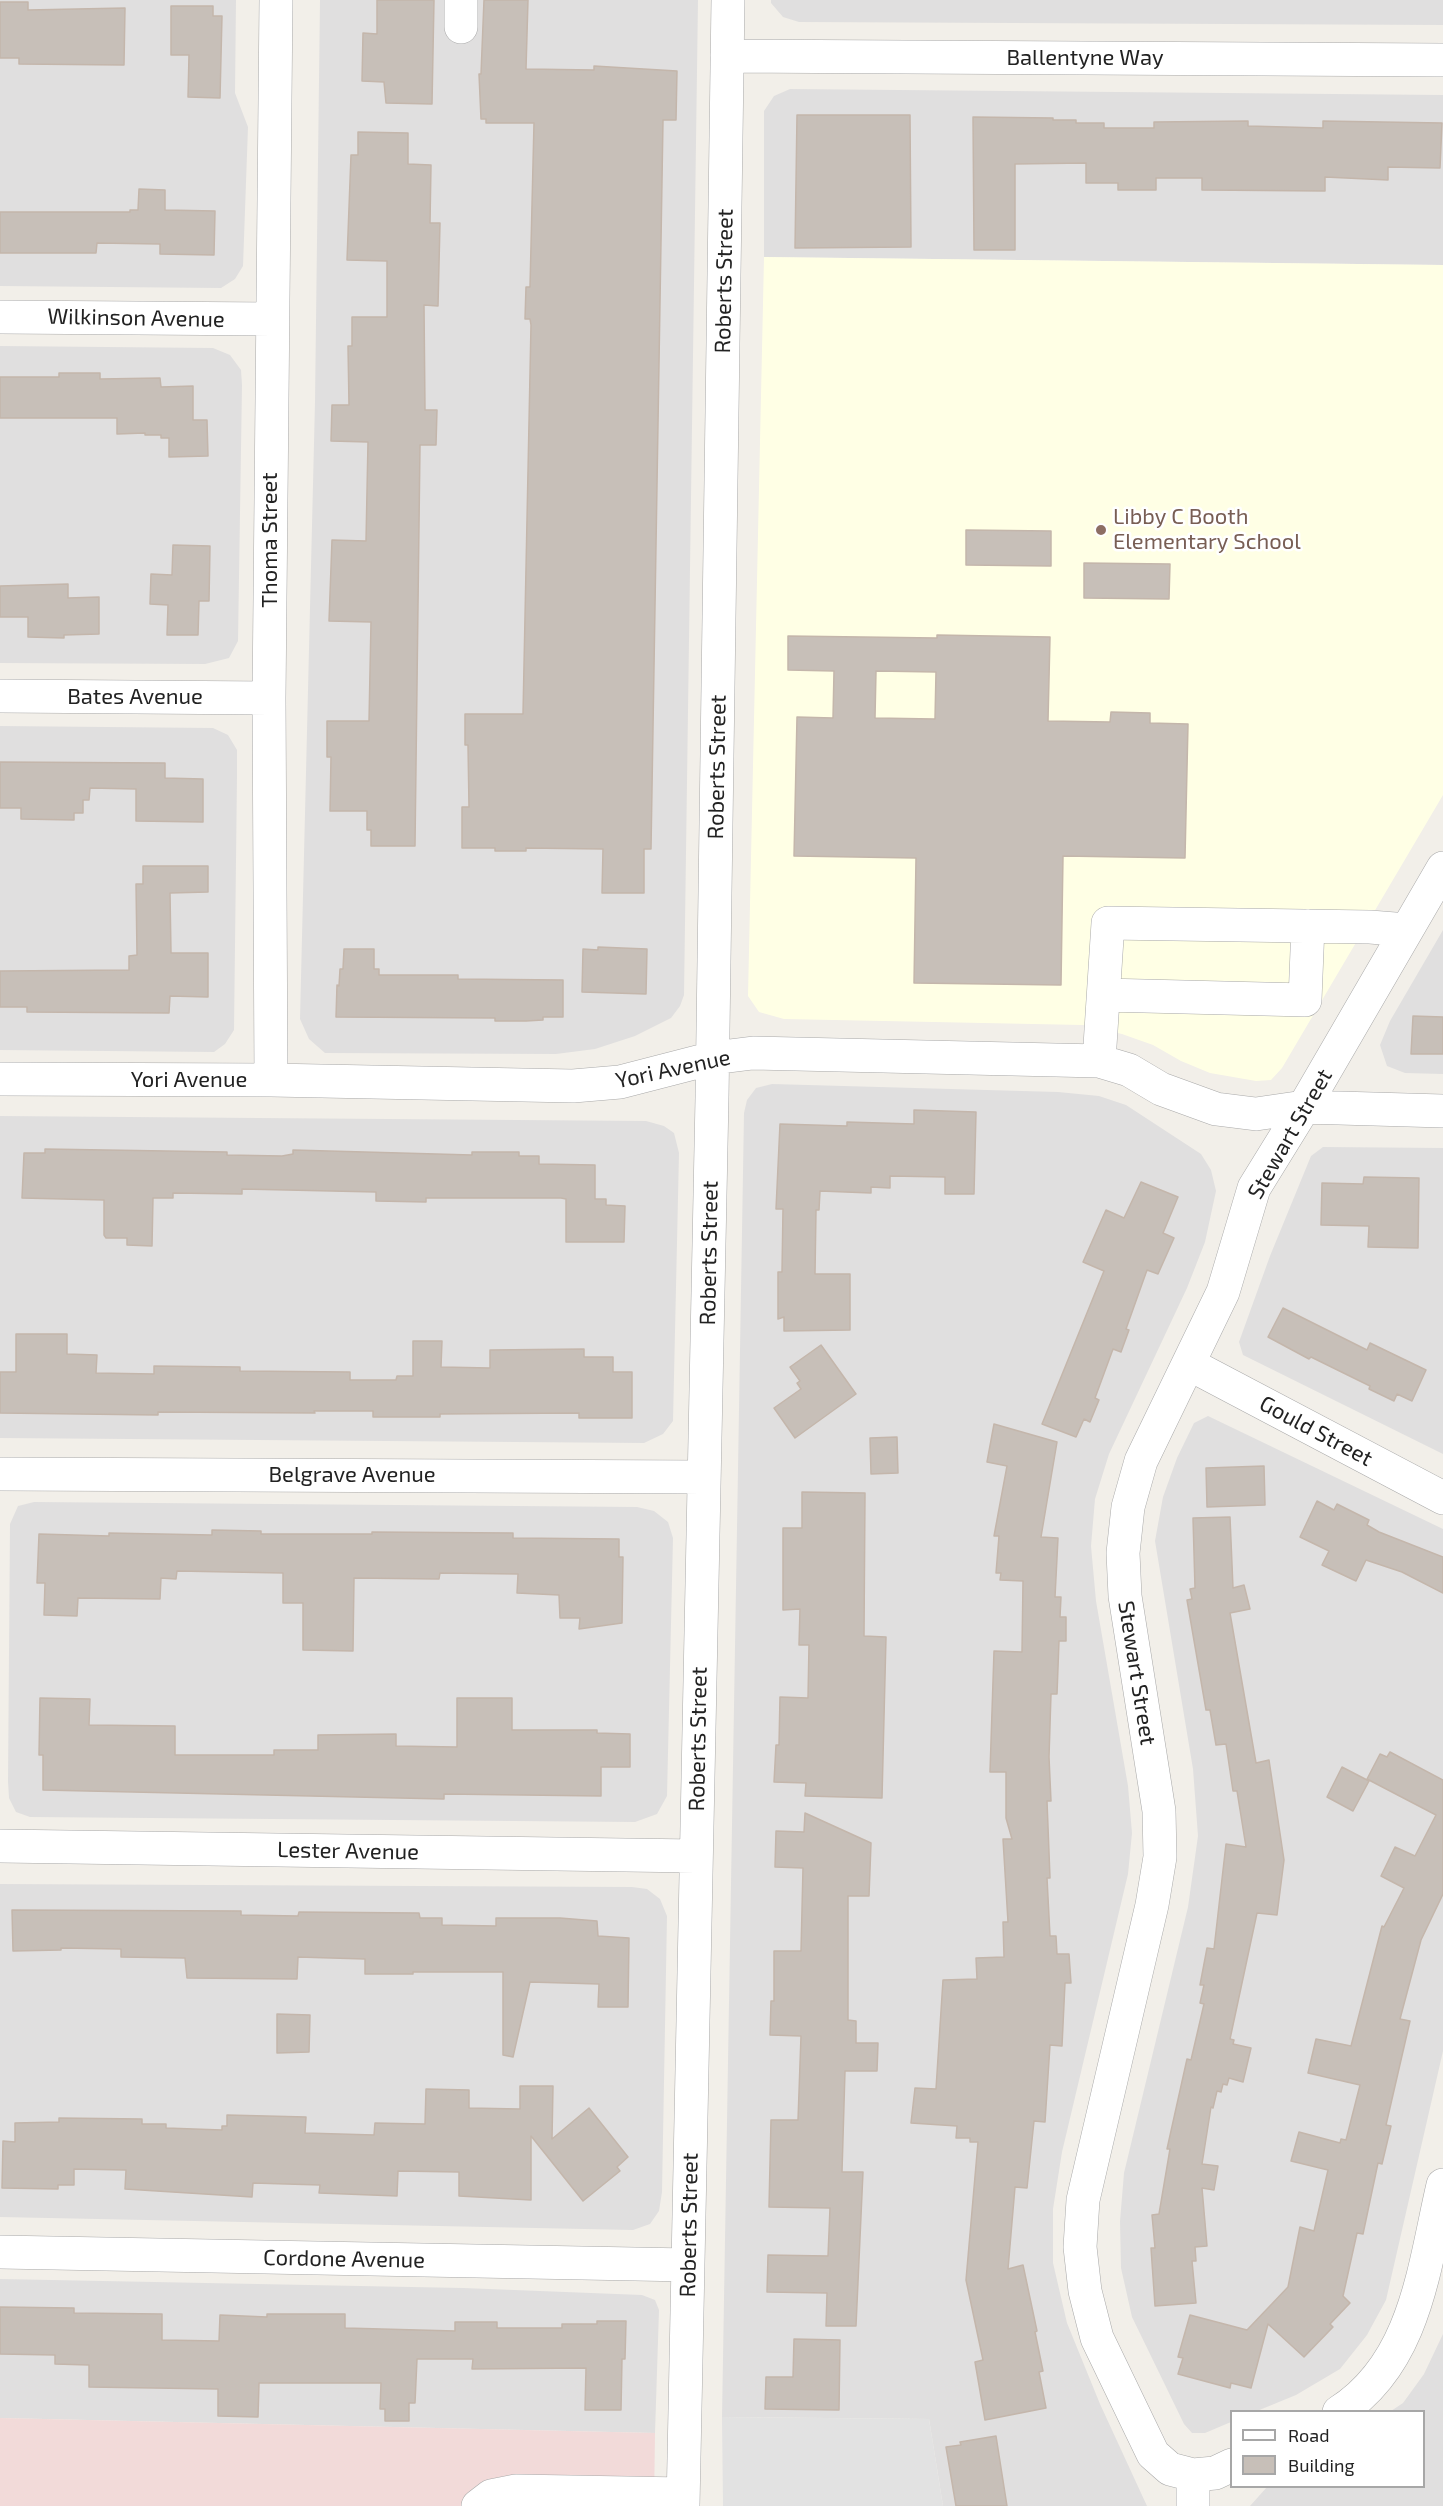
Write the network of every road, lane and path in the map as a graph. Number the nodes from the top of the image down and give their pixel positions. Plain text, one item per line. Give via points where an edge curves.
1 (276, 0) edge
2 (728, 0) edge
3 (727, 56) junction
4 (1443, 60) edge
5 (0, 317) edge
6 (272, 319) junction
7 (0, 696) edge
8 (269, 698) junction
9 (1443, 868) edge
10 (1308, 926) junction
11 (1407, 930) junction
12 (1104, 995) junction
13 (713, 1058) junction
14 (1100, 1061) junction
15 (0, 1079) edge
16 (271, 1080) junction
17 (1304, 1107) junction
18 (1443, 1111) edge
19 (1189, 1364) junction
20 (0, 1474) edge
21 (704, 1477) junction
22 (1443, 1498) edge
23 (0, 1846) edge
24 (695, 1856) junction
25 (1443, 2185) edge
26 (0, 2252) edge
27 (688, 2265) junction
28 (1341, 2410) edge
29 (1230, 2466) edge
30 (1193, 2491) edge
31 (609, 2499) edge
32 (683, 2500) edge
33 (478, 2506) edge

1 - 6 street, Thoma Street
2 - 3 street, Roberts Street
3 - 4 street, Ballentyne Way
3 - 13 street, Roberts Street
5 - 6 street, Wilkinson Avenue
6 - 8 street, Thoma Street
7 - 8 street, Bates Avenue
8 - 16 street, Thoma Street
9 - 11 street, Stewart Street
10 - 11 street
10 - 12 street via 1108,923
10 - 12 street via 1305,1000
11 - 17 street, Stewart Street
12 - 14 street
13 - 14 street, Yori Avenue via 753,1053
13 - 16 street, Yori Avenue via 620,1082 573,1086
13 - 21 street, Roberts Street
14 - 17 street, Yori Avenue via 1216,1109 1256,1114
15 - 16 street, Yori Avenue
17 - 18 street, Yori Avenue
17 - 19 street, Stewart Street via 1254,1188 1223,1292
19 - 22 street, Gould Street
19 - 30 street, Stewart Street via 1141,1461 1128,1507 1123,1553 1125,1596 1159,1811 1160,1857 1083,2200 1080,2247 1085,2291 1097,2338 1153,2454
20 - 21 street, Belgrave Avenue
21 - 24 street, Roberts Street
23 - 24 street, Lester Avenue
24 - 27 street, Roberts Street
25 - 28 street via 1413,2314 1397,2350 1374,2381
26 - 27 street, Cordone Avenue
27 - 32 street, Roberts Street
29 - 30 street via 1215,2472
31 - 32 street
31 - 33 street via 516,2491 491,2496

